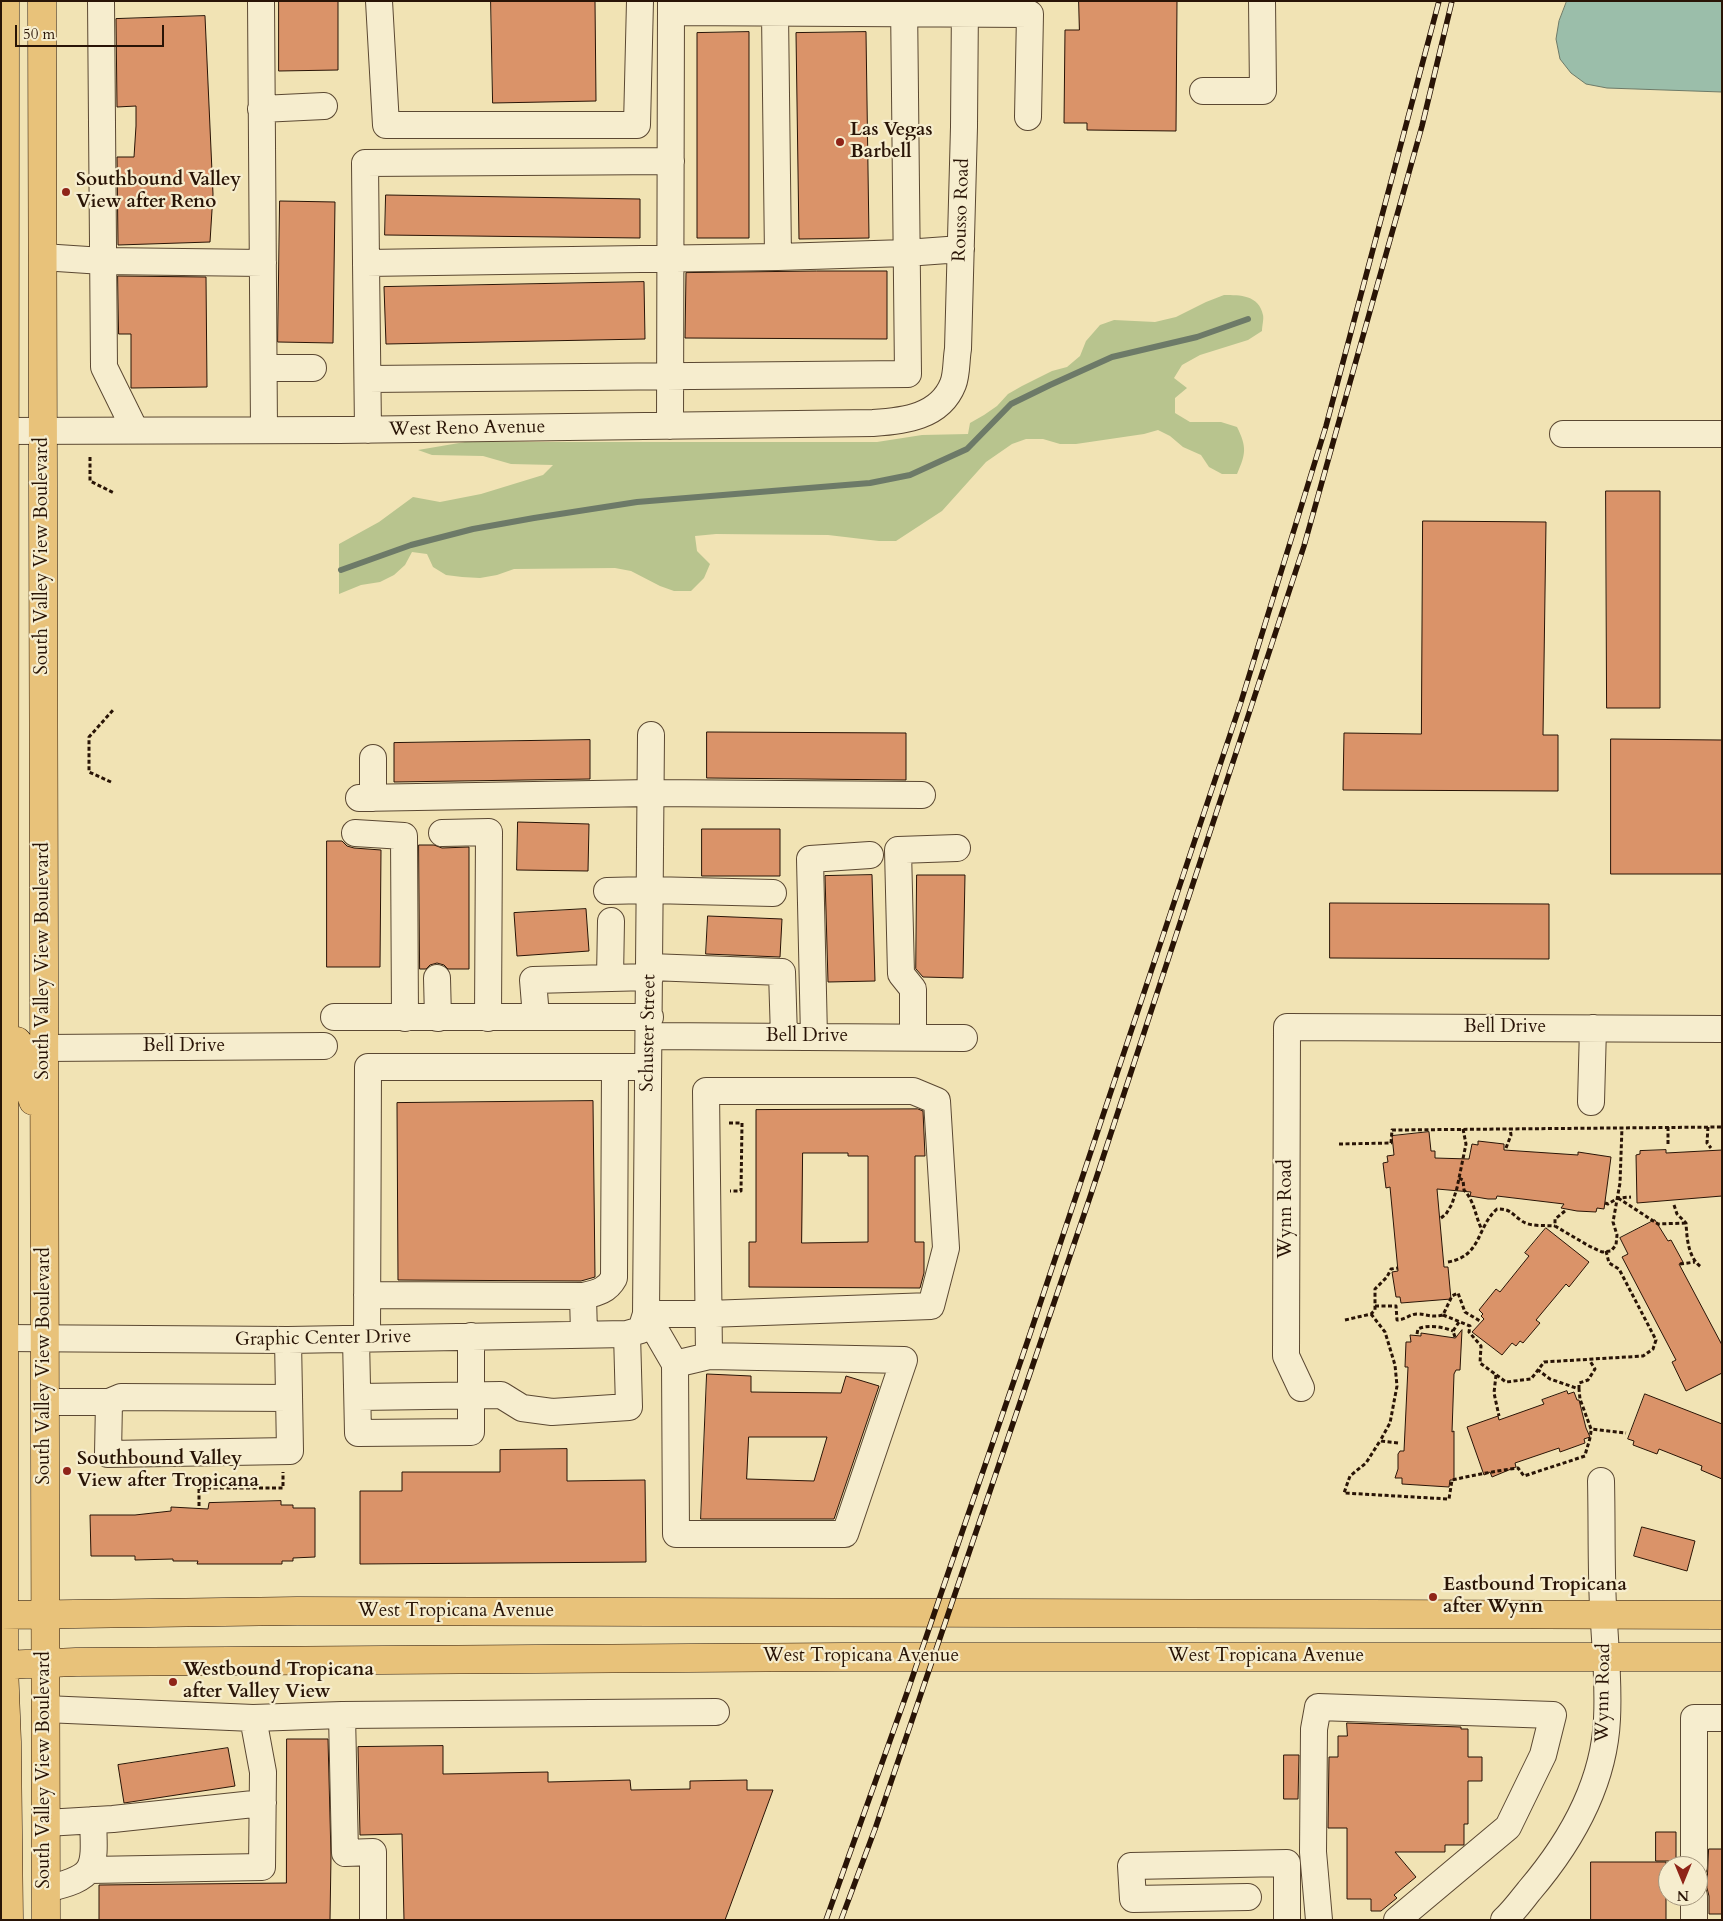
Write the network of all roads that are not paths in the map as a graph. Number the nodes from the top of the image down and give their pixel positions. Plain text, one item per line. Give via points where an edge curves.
1 (42, 1) edge
2 (101, 1) edge
3 (261, 1) edge
4 (379, 1) edge
5 (640, 1) edge
6 (1262, 1) edge
7 (670, 7) edge
8 (904, 7) edge
9 (965, 8) edge
10 (1030, 8) edge
11 (775, 13) junction
12 (4, 14) edge
13 (1203, 91) dead end
14 (324, 106) dead end
15 (261, 109) junction
16 (1028, 117) dead end
17 (3, 151) edge
18 (670, 161) junction
19 (961, 249) junction
20 (906, 254) junction
21 (42, 257) junction
22 (778, 257) junction
23 (670, 258) junction
24 (103, 261) junction
25 (263, 263) junction
26 (366, 263) junction
27 (3, 265) edge
28 (3, 293) edge
29 (264, 368) junction
30 (313, 368) dead end
31 (670, 376) junction
32 (368, 379) junction
33 (931, 411) joint
34 (670, 426) junction
35 (3, 430) edge
36 (43, 430) junction
37 (136, 430) junction
38 (264, 430) junction
39 (368, 430) junction
40 (1563, 434) dead end
41 (1722, 434) edge
42 (652, 736) dead end
43 (373, 758) dead end
44 (651, 793) junction
45 (922, 795) dead end
46 (355, 833) dead end
47 (442, 833) dead end
48 (957, 848) dead end
49 (870, 855) dead end
50 (650, 890) junction
51 (607, 891) dead end
52 (773, 893) dead end
53 (611, 921) dead end
54 (650, 972) junction
55 (437, 978) dead end
56 (610, 978) junction
57 (334, 1017) dead end
58 (536, 1017) junction
59 (405, 1018) junction
60 (438, 1018) junction
61 (488, 1018) junction
62 (650, 1026) junction
63 (1287, 1027) joint
64 (1593, 1028) junction
65 (1722, 1029) edge
66 (784, 1037) junction
67 (814, 1037) junction
68 (913, 1037) junction
69 (964, 1038) dead end
70 (3, 1039) edge
71 (324, 1046) dead end
72 (44, 1048) junction
73 (615, 1067) junction
74 (648, 1067) junction
75 (1591, 1102) dead end
76 (44, 1146) junction
77 (367, 1295) junction
78 (583, 1296) junction
79 (708, 1314) junction
80 (638, 1326) junction
81 (584, 1334) junction
82 (470, 1336) junction
83 (5, 1338) junction
84 (362, 1338) junction
85 (45, 1339) junction
86 (288, 1340) junction
87 (709, 1356) junction
88 (675, 1364) junction
89 (1300, 1388) dead end
90 (470, 1395) junction
91 (358, 1397) junction
92 (289, 1398) junction
93 (45, 1402) junction
94 (109, 1402) junction
95 (3, 1404) edge
96 (3, 1472) edge
97 (1601, 1481) dead end
98 (45, 1614) junction
99 (3, 1615) edge
100 (1722, 1615) edge
101 (1604, 1616) junction
102 (1607, 1656) junction
103 (1722, 1657) edge
104 (45, 1663) junction
105 (3, 1665) edge
106 (45, 1709) junction
107 (716, 1712) dead end
108 (342, 1714) junction
109 (253, 1718) junction
110 (1722, 1718) edge
111 (4, 1738) edge
112 (262, 1803) junction
113 (93, 1820) junction
114 (46, 1822) junction
115 (1694, 1856) edge
116 (90, 1870) junction
117 (9, 1886) junction
118 (46, 1889) junction
119 (1248, 1897) dead end
120 (1694, 1906) edge
121 (9, 1920) edge
122 (46, 1920) edge
123 (373, 1920) edge
124 (1287, 1920) edge
125 (1319, 1920) edge
126 (1397, 1920) edge
127 (1504, 1920) edge
128 (1694, 1920) edge

1 - 21 main road, South Valley View Boulevard
2 - 24 street
3 - 15 street
4 - 5 street via 386,125 637,125
6 - 13 street via 1263,91
7 - 11 street
7 - 18 street
8 - 9 street
8 - 11 street
8 - 20 street
9 - 10 street
9 - 19 street, Rousso Road
10 - 16 street
11 - 22 street
12 - 17 main road, South Valley View Boulevard
14 - 15 street
15 - 25 street
17 - 27 main road, South Valley View Boulevard
18 - 23 street
18 - 26 street via 366,163
19 - 20 street
19 - 33 street, Rousso Road via 958,349 953,384 945,398
20 - 22 street
20 - 31 street via 908,374
21 - 24 street
21 - 36 main road, South Valley View Boulevard
22 - 23 street
23 - 26 street
23 - 31 street
24 - 25 street
24 - 37 street via 104,367
25 - 29 street
26 - 32 street
27 - 28 main road, South Valley View Boulevard
28 - 35 main road, South Valley View Boulevard
29 - 30 street
29 - 38 street
31 - 32 street
31 - 34 street
32 - 39 street
33 - 34 street, West Reno Avenue via 904,420 874,423
34 - 39 street, West Reno Avenue
35 - 36 street, West Reno Avenue
35 - 70 main road, South Valley View Boulevard
36 - 37 street, West Reno Avenue
36 - 72 main road, South Valley View Boulevard
37 - 38 street, West Reno Avenue
38 - 39 street, West Reno Avenue
40 - 41 street
42 - 44 street, Schuster Street
43 - 44 street via 366,798
44 - 45 street
44 - 50 street, Schuster Street
46 - 59 street via 404,836
47 - 61 street via 489,832
48 - 68 street via 898,850 900,974 913,990
49 - 67 street via 810,859
50 - 51 street
50 - 52 street
50 - 54 street, Schuster Street
53 - 56 street
54 - 56 street
54 - 62 street, Schuster Street
54 - 66 street via 782,972
55 - 60 street
56 - 58 street via 533,980
57 - 59 street, Bell Drive
58 - 61 street, Bell Drive
58 - 62 street, Bell Drive
59 - 60 street, Bell Drive
60 - 61 street, Bell Drive
62 - 66 street, Bell Drive
62 - 74 street, Schuster Street
63 - 64 street, Bell Drive
63 - 89 street, Wynn Road via 1286,1356
64 - 65 street, Bell Drive
64 - 75 street
66 - 67 street, Bell Drive
67 - 68 street, Bell Drive
68 - 69 street, Bell Drive
70 - 76 main road via 18,1041 23,1048 26,1075
70 - 83 main road, South Valley View Boulevard
71 - 72 street, Bell Drive
72 - 76 main road, South Valley View Boulevard
73 - 74 street
73 - 77 street via 368,1067
73 - 78 street via 614,1278 602,1291
74 - 80 street, Schuster Street
76 - 85 main road, South Valley View Boulevard
77 - 78 street
77 - 84 street
78 - 81 street
79 - 79 street via 931,1306 946,1248 937,1101 913,1091 706,1091
79 - 80 street, Graphic Center Drive
79 - 87 street
80 - 81 street, Graphic Center Drive
80 - 88 street
80 - 90 street, Schuster Street via 629,1407 552,1412 522,1408 501,1395
81 - 82 street, Graphic Center Drive
82 - 84 street, Graphic Center Drive
82 - 90 street
83 - 85 street, Graphic Center Drive
83 - 95 main road, South Valley View Boulevard
84 - 86 street, Graphic Center Drive
84 - 91 street
85 - 86 street, Graphic Center Drive
85 - 93 main road, South Valley View Boulevard
86 - 92 street
87 - 88 street
87 - 88 street via 904,1360 844,1534 676,1534
90 - 91 street
90 - 91 street via 470,1432 358,1433
92 - 94 street via 122,1397
92 - 94 street via 290,1451 108,1454
93 - 94 street
93 - 98 main road, South Valley View Boulevard
95 - 96 main road, South Valley View Boulevard
96 - 99 main road, South Valley View Boulevard
97 - 101 street, Wynn Road
98 - 99 main road, West Tropicana Avenue
98 - 101 main road, West Tropicana Avenue via 296,1611
98 - 104 main road, South Valley View Boulevard
99 - 105 main road, South Valley View Boulevard
100 - 101 main road, West Tropicana Avenue
101 - 102 street, Wynn Road
102 - 103 main road, West Tropicana Avenue
102 - 104 main road, West Tropicana Avenue
102 - 127 street, Wynn Road via 1607,1721 1595,1783 1580,1818 1550,1867
104 - 105 main road, West Tropicana Avenue
104 - 106 main road, South Valley View Boulevard
105 - 111 main road, South Valley View Boulevard
106 - 109 street
106 - 114 main road, South Valley View Boulevard
107 - 108 street
108 - 109 street
108 - 123 street via 345,1853 374,1852
109 - 112 street via 263,1772
110 - 115 street via 1694,1718
111 - 117 main road, South Valley View Boulevard
112 - 113 street
112 - 116 street via 262,1867
113 - 114 street
113 - 116 street via 94,1850
114 - 118 main road, South Valley View Boulevard
116 - 118 street via 78,1880
117 - 118 main road
117 - 121 main road, South Valley View Boulevard
118 - 122 main road, South Valley View Boulevard
119 - 124 street via 1133,1898 1130,1866 1287,1863
120 - 128 street
125 - 126 street via 1313,1852 1314,1729 1318,1707 1553,1715 1543,1754 1508,1827

